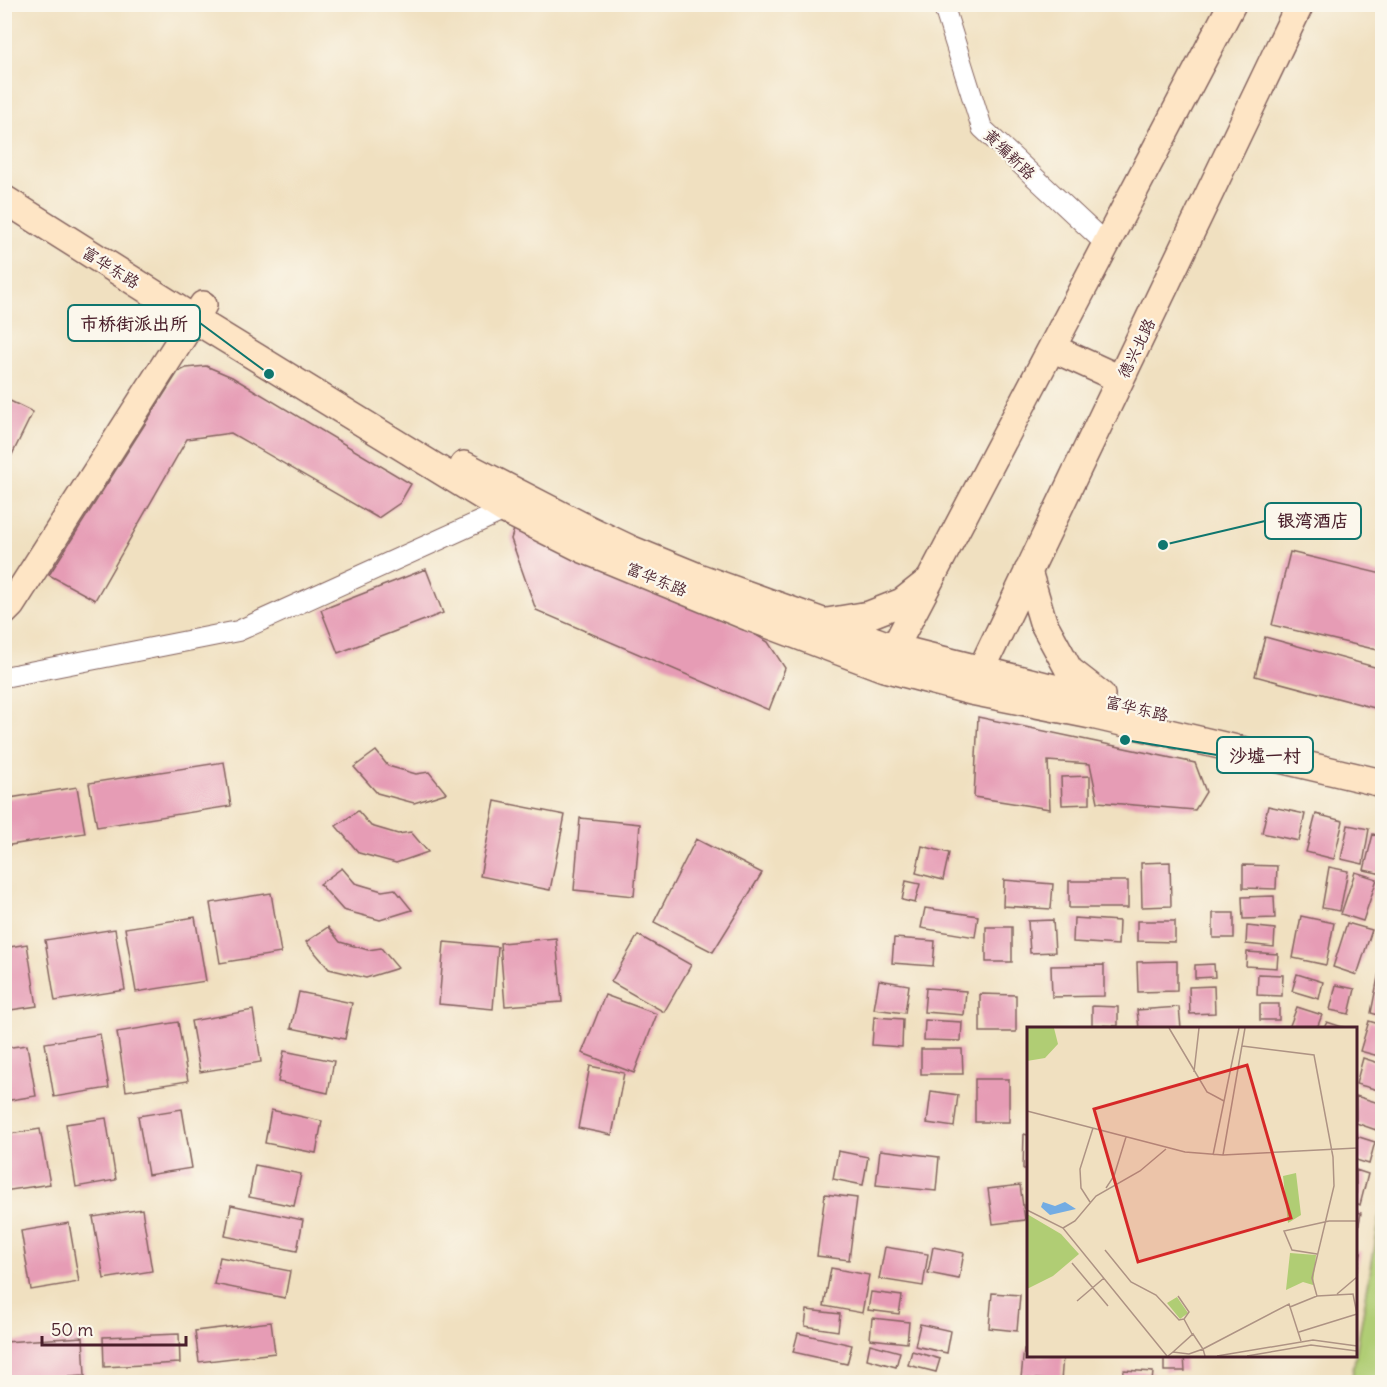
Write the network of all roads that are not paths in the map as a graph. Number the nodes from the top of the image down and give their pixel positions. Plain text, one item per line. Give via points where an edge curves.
1 (943, 4) edge
2 (1232, 4) edge
3 (1300, 4) edge
4 (4, 179) edge
5 (4, 199) edge
6 (1106, 244) junction
7 (199, 311) junction
8 (1052, 348) junction
9 (1120, 379) junction
10 (505, 510) junction
11 (1028, 571) junction
12 (931, 579) junction
13 (4, 612) edge
14 (825, 623) junction
15 (889, 658) junction
16 (4, 677) edge
17 (976, 680) junction
18 (1109, 702) junction
19 (1383, 765) edge
20 (1383, 783) edge

1 - 6 street, 黄编新路 via 982,128
2 - 6 main road
3 - 9 main road, 德兴北路
4 - 7 main road, 富华东路
5 - 7 main road, 富华东路
6 - 8 main road
7 - 10 main road, 富华东路
7 - 13 main road
7 - 14 main road, 富华东路 via 472,470 586,528 698,577
8 - 9 main road
8 - 12 main road
9 - 11 main road, 德兴北路
10 - 15 main road, 富华东路 via 583,549 749,617
10 - 16 street via 238,631
11 - 17 main road, 德兴北路
11 - 18 main road via 1044,622 1069,669
12 - 14 main road via 902,602 869,615
12 - 15 main road
14 - 15 main road, 富华东路
15 - 17 main road, 富华东路
17 - 18 main road, 富华东路
17 - 20 main road, 富华东路 via 1096,716
18 - 19 main road, 富华东路

